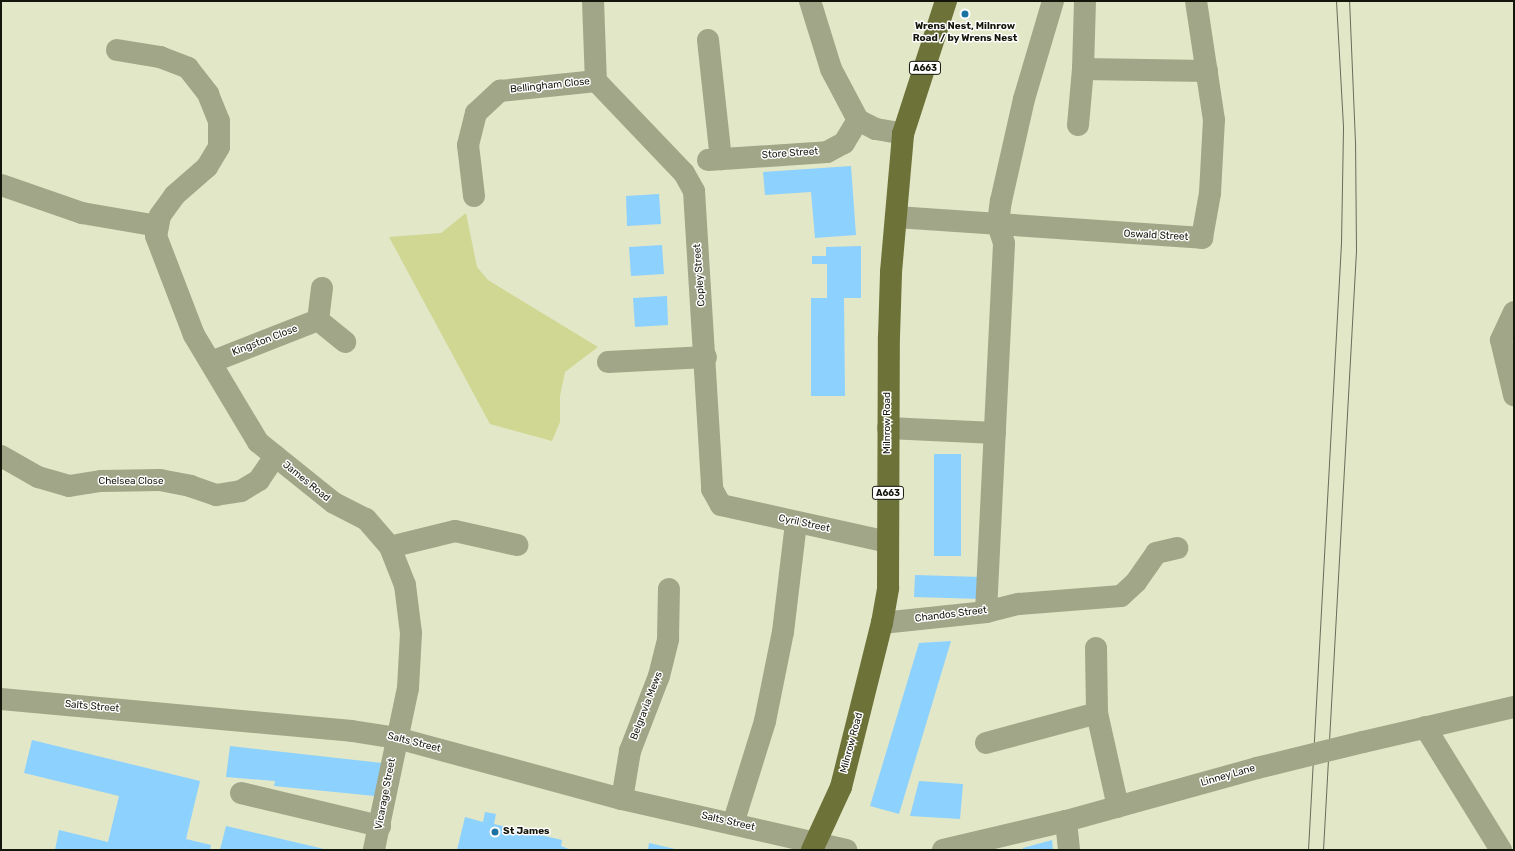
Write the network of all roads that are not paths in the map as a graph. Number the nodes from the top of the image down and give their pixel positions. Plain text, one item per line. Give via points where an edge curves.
1 (593, 1) edge
2 (810, 1) edge
3 (946, 1) edge
4 (1053, 1) edge
5 (1085, 1) edge
6 (1196, 1) edge
7 (708, 40) dead end
8 (116, 50) dead end
9 (1083, 69) junction
10 (1207, 71) junction
11 (596, 81) junction
12 (858, 120) junction
13 (1078, 125) dead end
14 (903, 134) junction
15 (1, 186) edge
16 (474, 196) dead end
17 (896, 217) junction
18 (998, 224) junction
19 (158, 226) junction
20 (322, 288) dead end
21 (1514, 312) edge
22 (318, 320) junction
23 (345, 342) dead end
24 (706, 357) junction
25 (211, 362) junction
26 (608, 362) dead end
27 (1514, 395) edge
28 (888, 428) junction
29 (995, 433) junction
30 (1, 456) edge
31 (275, 456) junction
32 (721, 505) joint
33 (796, 523) junction
34 (888, 542) junction
35 (517, 545) dead end
36 (390, 547) junction
37 (1177, 548) dead end
38 (669, 588) dead end
39 (986, 612) junction
40 (882, 623) junction
41 (1096, 648) dead end
42 (1, 699) edge
43 (1514, 706) edge
44 (1097, 713) junction
45 (1425, 727) junction
46 (397, 738) junction
47 (986, 743) dead end
48 (241, 793) dead end
49 (622, 799) junction
50 (1118, 807) junction
51 (1066, 821) junction
52 (733, 824) junction
53 (380, 826) junction
54 (815, 846) edge
55 (374, 850) edge
56 (846, 850) edge
57 (943, 850) edge
58 (1068, 850) edge
59 (1501, 850) edge

1 - 11 street
2 - 12 street via 831,69
3 - 14 main road, Milnrow Road / A663
4 - 18 street via 1024,99
5 - 9 street
6 - 10 street, Oswald Street
7 - 12 street, Store Street via 714,159 827,152 844,143
8 - 19 street via 160,56 188,68 208,94 219,121 219,147 206,167 175,195 160,216
9 - 10 street
9 - 13 street
10 - 18 street, Oswald Street via 1214,120 1210,193 1202,238
11 - 16 street, Bellingham Close via 500,91 476,113 468,145
11 - 24 street, Copley Street via 684,173 694,191
12 - 14 street via 876,129
14 - 17 main road, Milnrow Road / A663
15 - 19 street via 82,213
17 - 18 street, Oswald Street
17 - 28 main road, Milnrow Road / A663 via 891,279
18 - 29 street via 1004,243
19 - 25 street, James Road via 156,236 194,335
20 - 22 street
21 - 27 street via 1501,340
22 - 23 street
22 - 25 street, Kingston Close
24 - 26 street
24 - 32 street, Copley Street via 712,489
25 - 31 street, James Road via 258,442
28 - 29 street
28 - 34 main road, Milnrow Road / A663
29 - 39 street
30 - 31 street, Chelsea Close via 38,477 70,486 101,481 160,480 216,495 241,491 259,480
31 - 36 street, James Road via 334,504 366,519
32 - 33 street, Cyril Street
33 - 34 street, Cyril Street
33 - 52 street via 783,632 765,721
34 - 40 main road, Milnrow Road / A663 via 888,588
35 - 36 street via 455,531
36 - 46 street, James Road via 405,585 411,633 408,688
37 - 39 street, Chandos Street via 1156,553 1136,582 1121,596 1019,604
38 - 49 street, Belgravia Mews via 668,639 659,676 630,751
39 - 40 street, Chandos Street
40 - 54 main road, Milnrow Road / A663 via 841,787
41 - 44 street
42 - 46 street, Salts Street via 352,731
43 - 45 street, Linney Lane
44 - 47 street
44 - 50 street
45 - 50 street, Linney Lane, bridge via 1257,768
45 - 59 street
46 - 49 street, Salts Street
46 - 53 street, Vicarage Street
48 - 53 street
49 - 52 street, Salts Street
50 - 51 street, Linney Lane
51 - 57 street, Linney Lane
51 - 58 street
52 - 54 street, Salts Street
53 - 55 street, Vicarage Street
54 - 56 street

